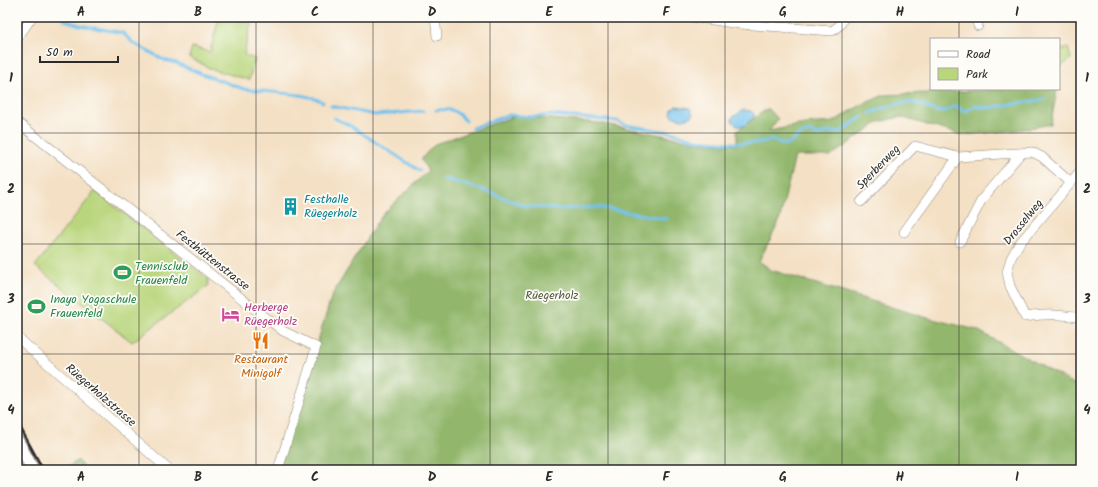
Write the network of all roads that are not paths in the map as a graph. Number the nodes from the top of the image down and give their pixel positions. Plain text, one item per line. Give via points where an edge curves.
1 (32, 17) edge
2 (435, 17) edge
3 (692, 17) edge
4 (844, 17) edge
5 (437, 36) dead end
6 (17, 39) edge
7 (17, 122) edge
8 (1021, 153) junction
9 (958, 157) junction
10 (1081, 171) edge
11 (1071, 183) junction
12 (861, 202) dead end
13 (904, 232) dead end
14 (960, 242) dead end
15 (1081, 318) edge
16 (17, 337) edge
17 (17, 440) edge
18 (33, 470) edge
19 (169, 470) edge
20 (278, 470) edge

1 - 6 street
2 - 5 street
3 - 4 street via 740,24 832,31 840,25
7 - 20 street, Festhüttenstrasse via 283,331 316,347
8 - 9 street, Sperberweg
8 - 11 street, Sperberweg via 1032,152 1042,157
8 - 14 street via 982,199
9 - 12 street, Sperberweg via 915,146
9 - 13 street
10 - 11 street, Drosselweg
11 - 15 street, Drosselweg via 1019,244 1011,258 1008,272 1010,286 1025,317 1064,314
16 - 19 street, Rüegerholzstrasse
17 - 18 main road

